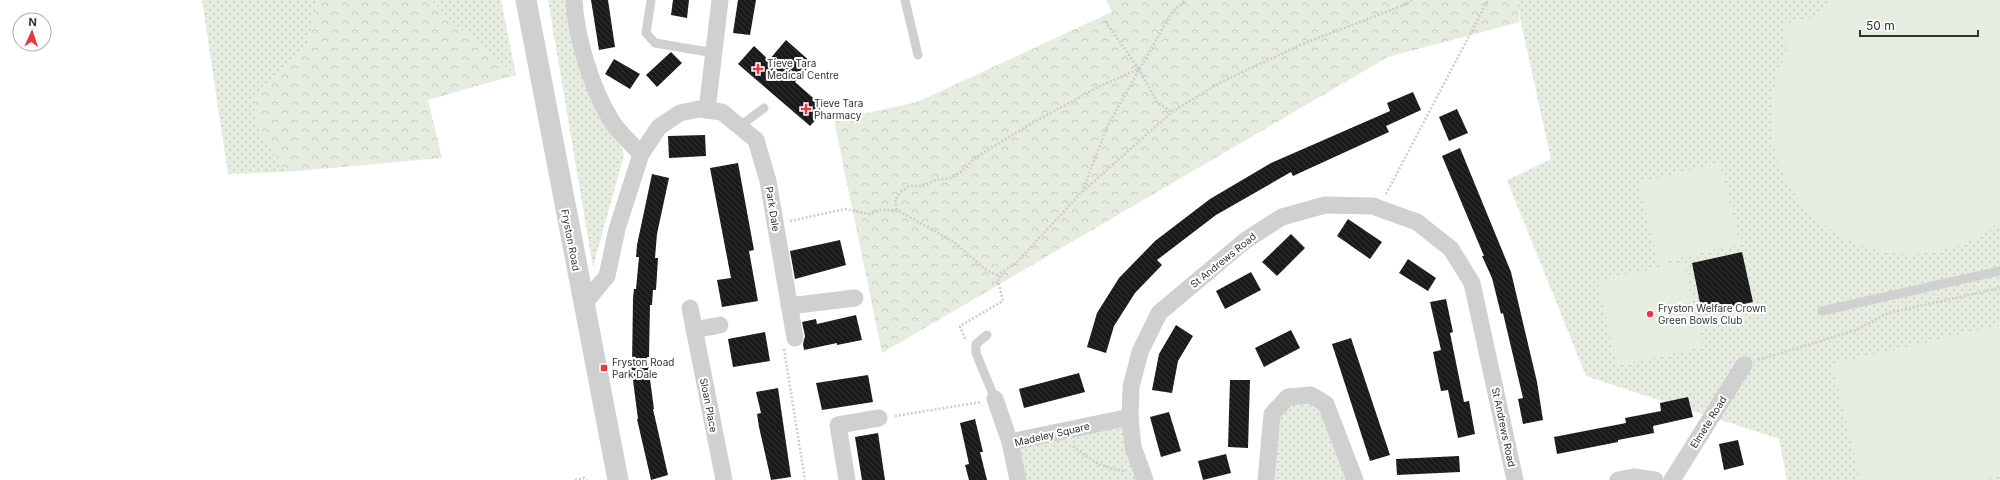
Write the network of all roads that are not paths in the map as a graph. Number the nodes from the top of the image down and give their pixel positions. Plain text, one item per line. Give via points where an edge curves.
1 (526, 0) edge
2 (574, 0) edge
3 (651, 0) edge
4 (720, 0) edge
5 (905, 0) edge
6 (714, 53) junction
7 (918, 55) dead end
8 (764, 108) dead end
9 (707, 110) junction
10 (740, 126) junction
11 (641, 154) junction
12 (2000, 271) edge
13 (855, 298) dead end
14 (584, 305) junction
15 (789, 306) junction
16 (690, 308) dead end
17 (1822, 312) dead end
18 (720, 325) dead end
19 (694, 330) junction
20 (987, 335) dead end
21 (795, 338) road end
22 (1744, 365) road end
23 (995, 399) joint
24 (1130, 417) junction
25 (879, 418) road end
26 (1010, 442) junction
27 (1144, 477) edge
28 (618, 480) edge
29 (724, 480) edge
30 (847, 480) edge
31 (1018, 480) edge
32 (1266, 480) edge
33 (1356, 480) edge
34 (1515, 480) edge
35 (1618, 480) edge
36 (1654, 480) edge
37 (1672, 480) edge

1 - 14 street, Fryston Road
2 - 11 street via 575,16 593,85 611,121
3 - 6 lane via 646,33 655,43
4 - 6 street
5 - 7 lane
6 - 9 street
8 - 10 lane
9 - 10 street, Park Dale via 722,112
9 - 11 street, Park Dale via 680,113 664,123
10 - 15 street, Park Dale via 756,140 768,181
11 - 14 street, Park Dale via 617,229 606,276
12 - 17 lane
13 - 15 street
14 - 28 street, Fryston Road
15 - 21 street, Park Dale
16 - 19 street, Sloan Place
18 - 19 street
19 - 29 street, Sloan Place
20 - 23 lane via 976,344 976,353
22 - 37 street, Elmete Road
23 - 26 street
24 - 26 street, Madeley Square
24 - 27 street, St Andrews Road via 1133,447
24 - 34 street, St Andrews Road via 1131,387 1140,352 1159,313 1246,240 1282,216 1325,205 1373,206 1417,222 1451,249 1472,283
25 - 30 street via 838,425
26 - 31 street, Madeley Square
32 - 33 street via 1272,414 1288,397 1311,395 1326,404
35 - 36 street via 1634,477

